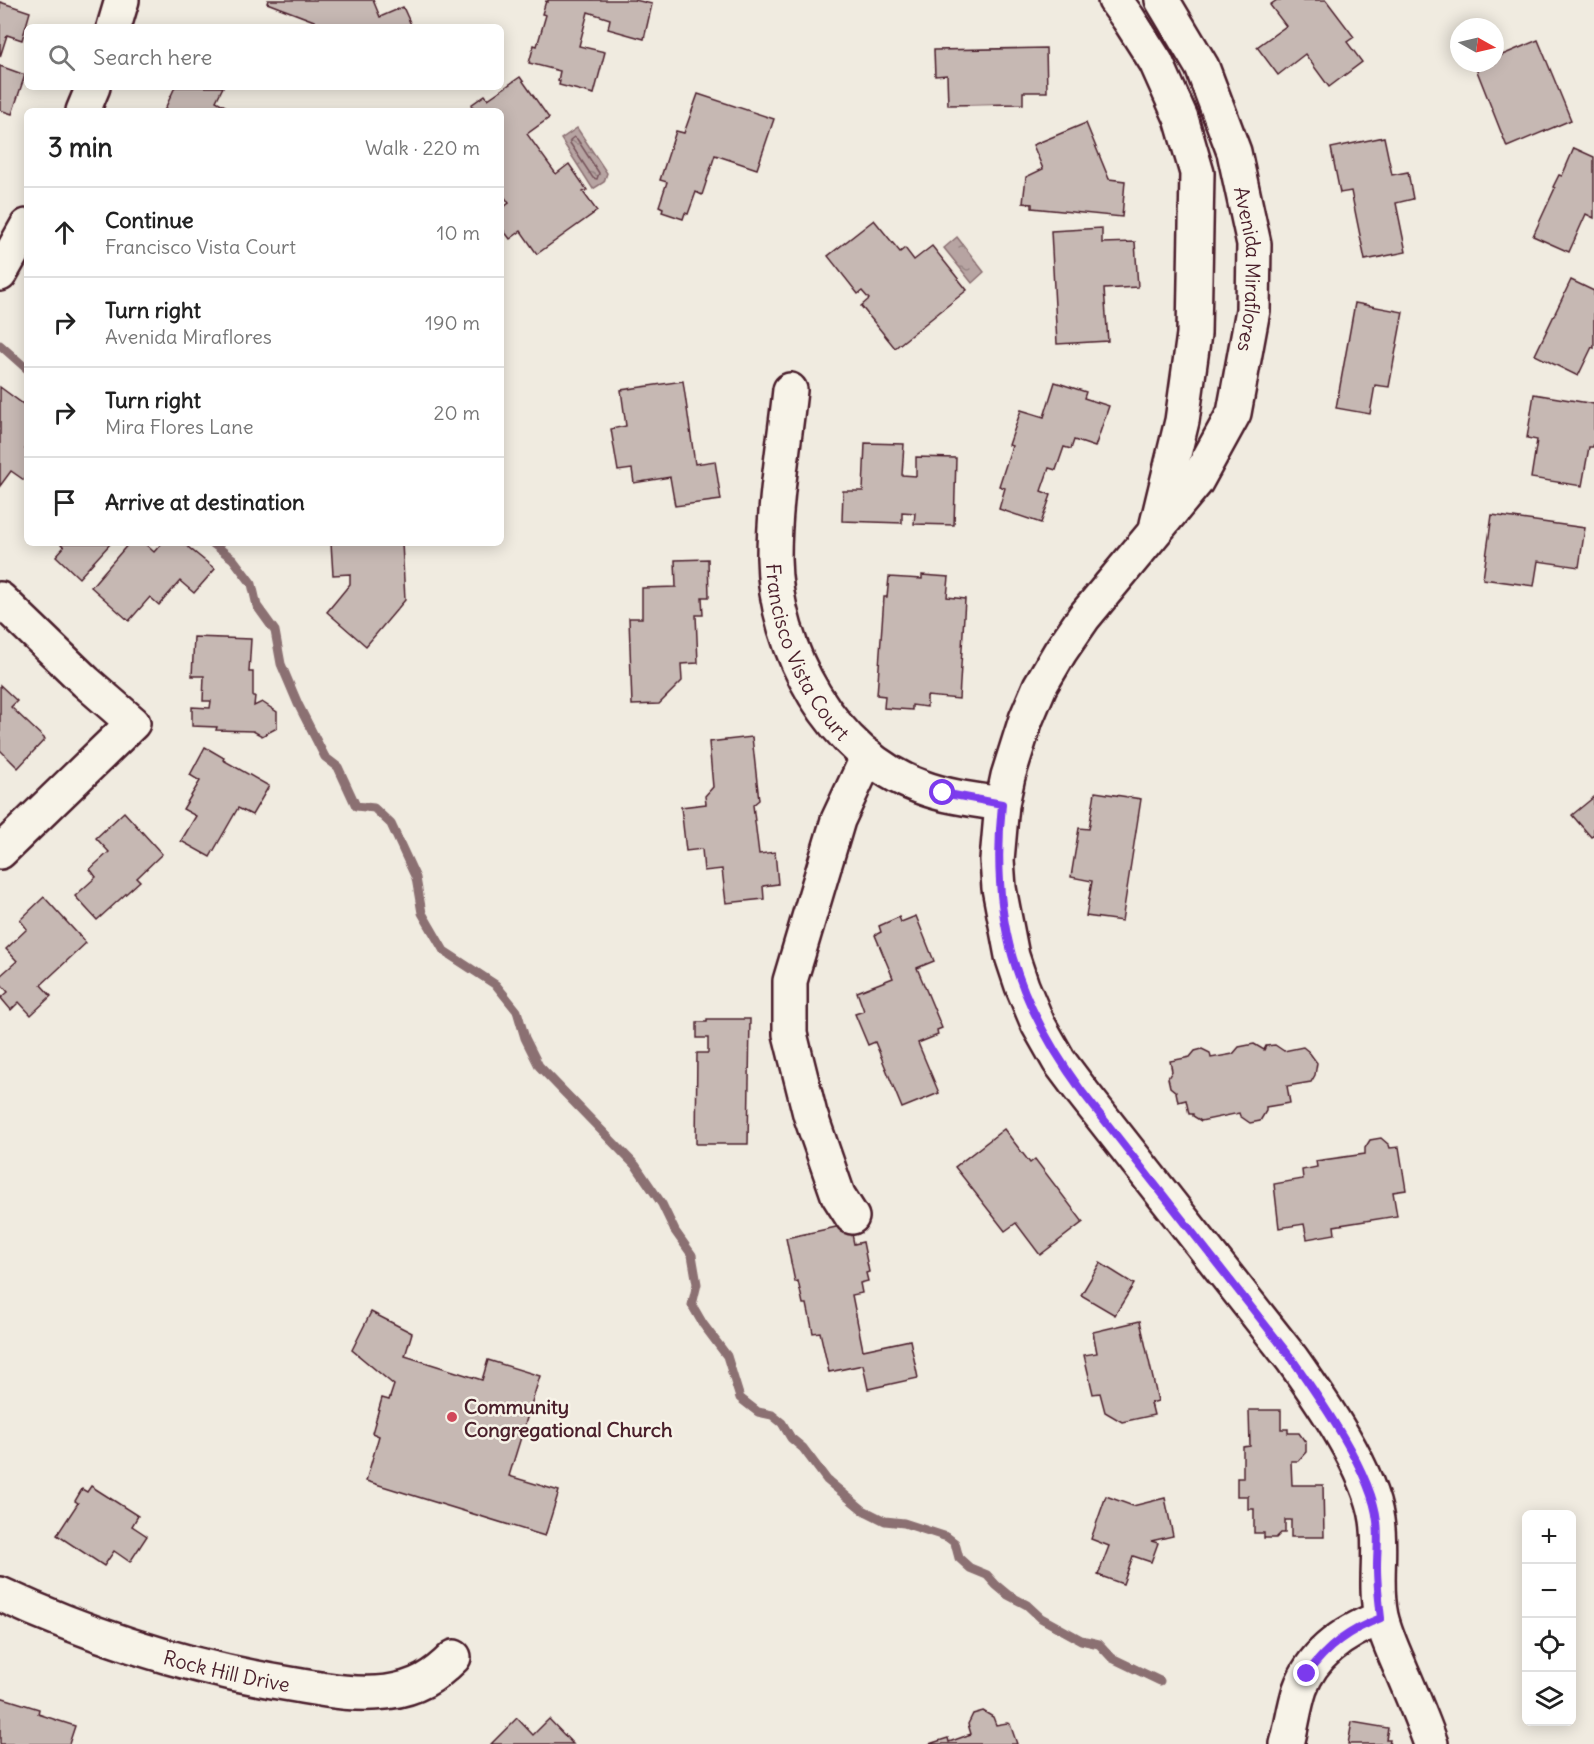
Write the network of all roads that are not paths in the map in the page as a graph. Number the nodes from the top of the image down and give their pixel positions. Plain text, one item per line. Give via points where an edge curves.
1 (122, 0) edge
2 (1115, 0) edge
3 (1162, 0) edge
4 (115, 24) edge
5 (92, 90) edge
6 (84, 108) edge
7 (24, 231) edge
8 (0, 274) edge
9 (790, 390) dead end
10 (1156, 531) junction
11 (0, 599) edge
12 (868, 756) junction
13 (1002, 804) junction
14 (0, 852) edge
15 (852, 1217) dead end
16 (0, 1594) edge
17 (1381, 1618) junction
18 (454, 1657) dead end
19 (1287, 1744) edge
20 (1431, 1744) edge

1 - 4 street
2 - 10 street, Avenida Miraflores via 1156,62 1181,117 1197,172 1194,334 1182,421
3 - 10 street, Avenida Miraflores via 1202,67 1234,152 1254,243 1253,310 1234,413 1196,482
5 - 6 street
7 - 8 street
9 - 12 street, Francisco Vista Court via 775,532 776,591 800,668 812,690 841,729
10 - 13 street, Avenida Miraflores via 1084,617 1045,677 1017,745
11 - 14 street via 133,723
12 - 13 street, Francisco Vista Court via 921,787
12 - 15 street via 838,820 790,981 790,1034 810,1114 838,1195
13 - 17 street, Avenida Miraflores via 998,860 1004,923 1022,986 1038,1024 1083,1093 1292,1359 1355,1460 1373,1499 1377,1521 1377,1594
16 - 18 street, Rock Hill Drive via 147,1652 321,1689 360,1694 389,1692 436,1675
17 - 19 street via 1345,1634 1317,1660 1300,1691
17 - 20 street, Avenida Miraflores

